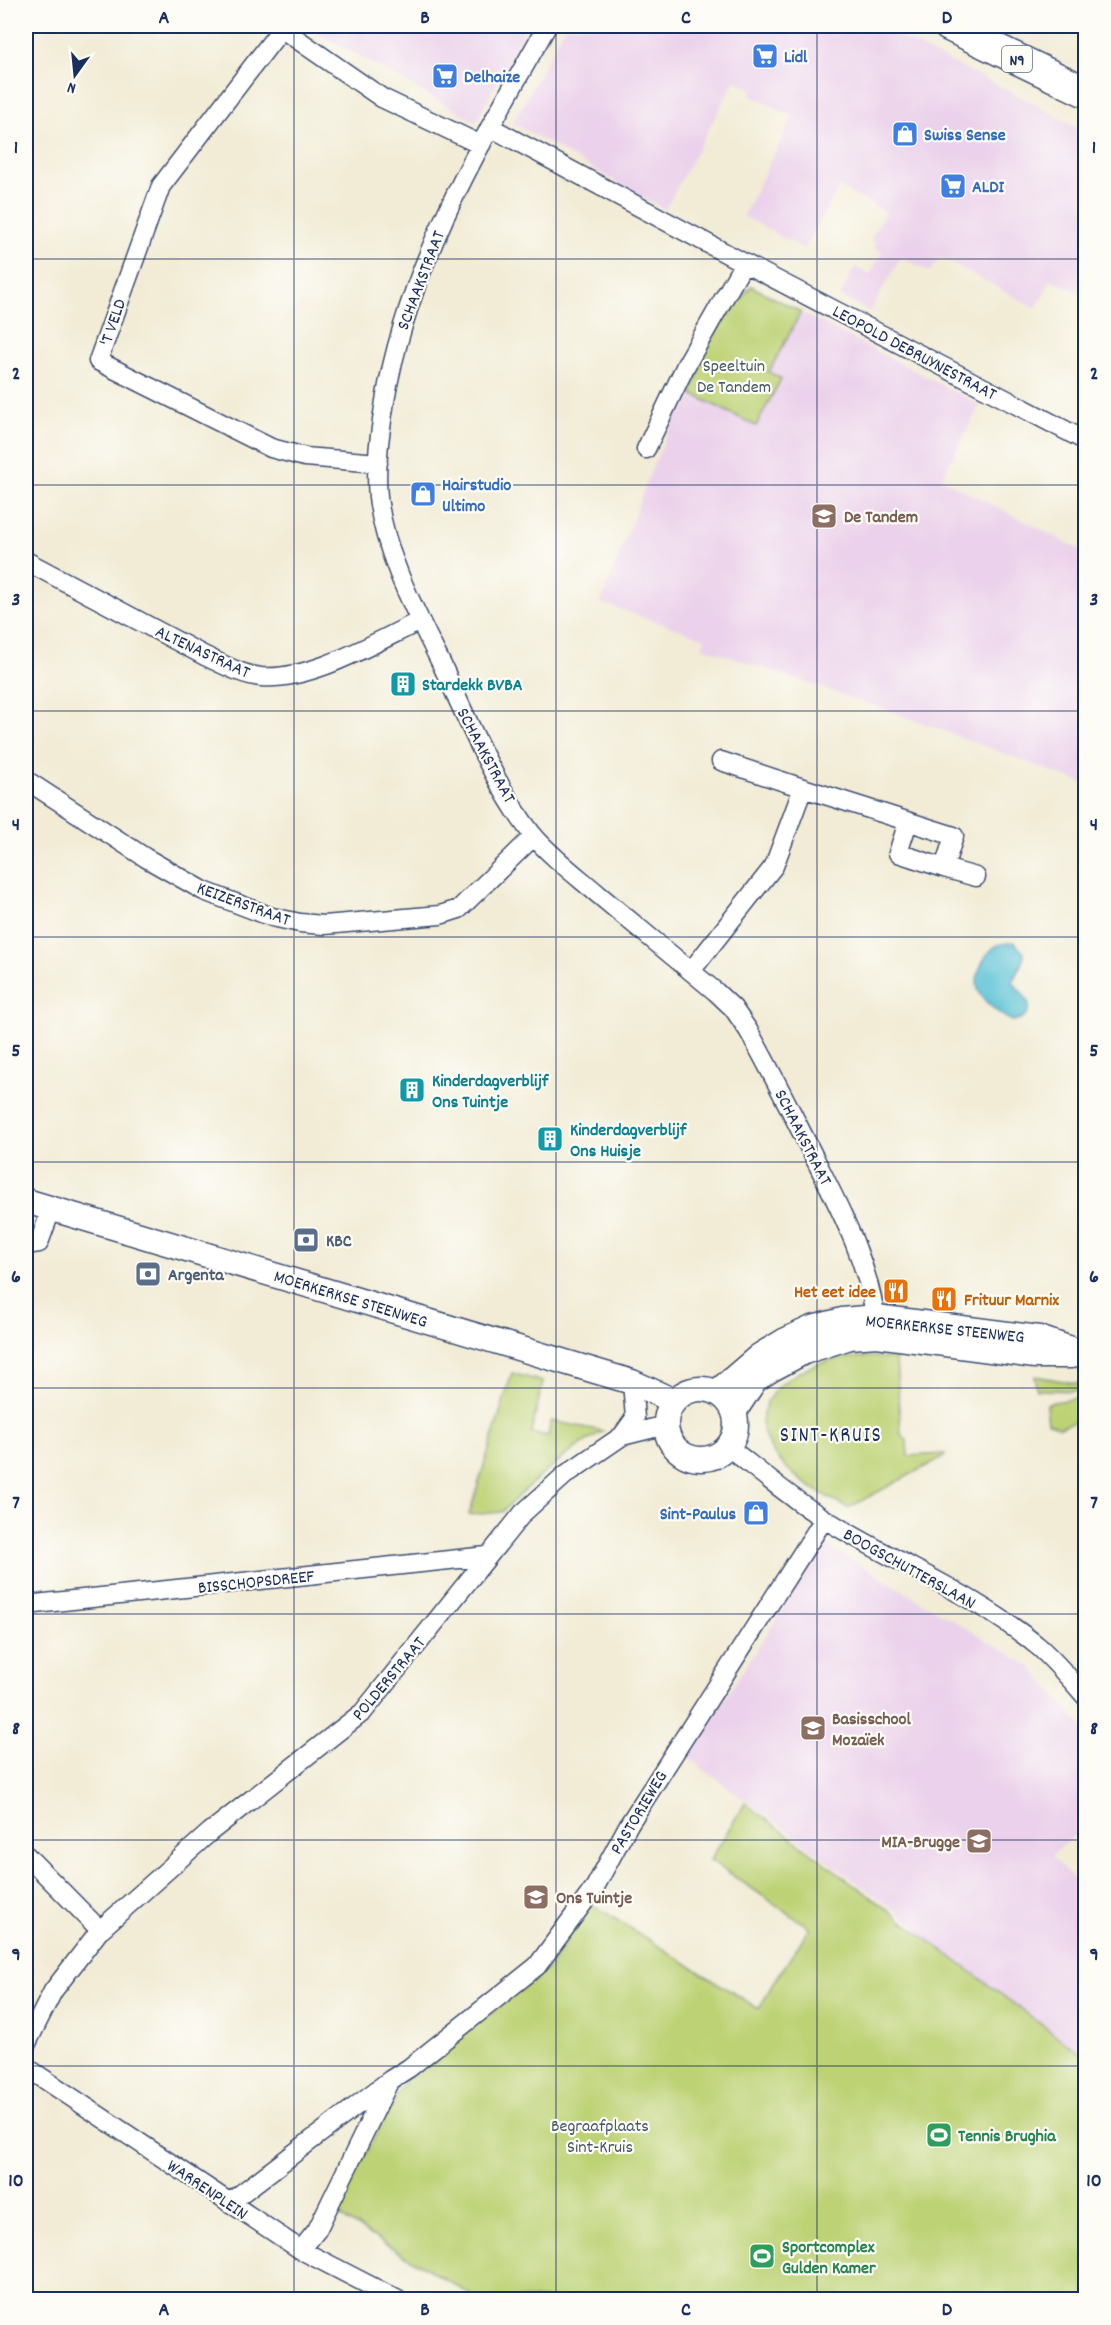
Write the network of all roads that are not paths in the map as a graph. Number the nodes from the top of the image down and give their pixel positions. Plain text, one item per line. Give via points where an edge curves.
1 (548, 26) edge
2 (949, 26) edge
3 (280, 27) edge
4 (1086, 92) edge
5 (490, 126) junction
6 (481, 145) junction
7 (744, 263) junction
8 (1086, 441) edge
9 (646, 449) dead end
10 (378, 463) junction
11 (26, 561) edge
12 (420, 621) junction
13 (721, 761) dead end
14 (26, 780) edge
15 (803, 788) junction
16 (908, 822) junction
17 (534, 836) junction
18 (944, 868) junction
19 (976, 877) dead end
20 (691, 971) junction
21 (26, 1201) edge
22 (51, 1210) junction
23 (26, 1245) edge
24 (876, 1326) junction
25 (1086, 1355) edge
26 (632, 1382) junction
27 (717, 1392) junction
28 (674, 1401) junction
29 (734, 1413) junction
30 (666, 1425) junction
31 (622, 1436) junction
32 (728, 1446) junction
33 (824, 1518) junction
34 (487, 1556) junction
35 (26, 1605) edge
36 (1086, 1697) edge
37 (26, 1856) edge
38 (100, 1930) junction
39 (26, 2045) edge
40 (26, 2067) edge
41 (390, 2080) junction
42 (229, 2203) junction
43 (302, 2250) junction
44 (398, 2300) edge

1 - 5 street, SCHAAKSTRAAT
2 - 4 main road, N9
3 - 6 street via 382,98
3 - 10 street, 'T VELD via 161,186 99,361 272,448 305,457
5 - 6 street, SCHAAKSTRAAT
5 - 7 street, LEOPOLD DEBRUYNESTRAAT
6 - 10 street, SCHAAKSTRAAT via 426,258 402,327 389,382
7 - 8 street, LEOPOLD DEBRUYNESTRAAT
7 - 9 street via 686,365
10 - 12 street, SCHAAKSTRAAT via 378,496 384,526
11 - 12 street, ALTENASTRAAT via 205,656 260,677 297,675
12 - 17 street, SCHAAKSTRAAT via 505,791
13 - 15 street
14 - 17 street, KEIZERSTRAAT via 204,891 272,917 308,924 440,915 459,909
15 - 16 street
15 - 20 street via 774,866
16 - 18 street via 898,853
16 - 18 street via 954,836
17 - 20 street, SCHAAKSTRAAT
18 - 19 street
20 - 24 street, SCHAAKSTRAAT via 733,1008 762,1054 857,1251
21 - 22 street, MOERKERKSE STEENWEG
22 - 23 street via 39,1243
22 - 26 street, MOERKERKSE STEENWEG
24 - 25 street, MOERKERKSE STEENWEG via 1039,1338
24 - 27 street, MOERKERKSE STEENWEG via 827,1322 759,1356
24 - 29 street, MOERKERKSE STEENWEG via 788,1360 755,1380
26 - 28 street, MOERKERKSE STEENWEG
26 - 31 street via 635,1418
27 - 28 street via 693,1390
27 - 29 street
28 - 30 street
29 - 32 street via 735,1431
30 - 31 street, POLDERSTRAAT
30 - 32 street via 674,1446 697,1459 712,1457
31 - 34 street, POLDERSTRAAT via 565,1475 523,1514
32 - 33 street, BOOGSCHUTTERSLAAN via 774,1485
33 - 36 street, BOOGSCHUTTERSLAAN via 996,1616 1041,1649
33 - 41 street, PASTORIEWEG via 629,1824 595,1887 537,1966
34 - 35 street, BISSCHOPSDREEF
34 - 38 street, POLDERSTRAAT via 363,1713 210,1832
37 - 38 street
38 - 39 street, POLDERSTRAAT via 53,1991
40 - 42 street, WARRENPLEIN
41 - 42 street, PASTORIEWEG
41 - 43 street via 317,2230
42 - 43 street, WARRENPLEIN
43 - 44 street, WARRENPLEIN

